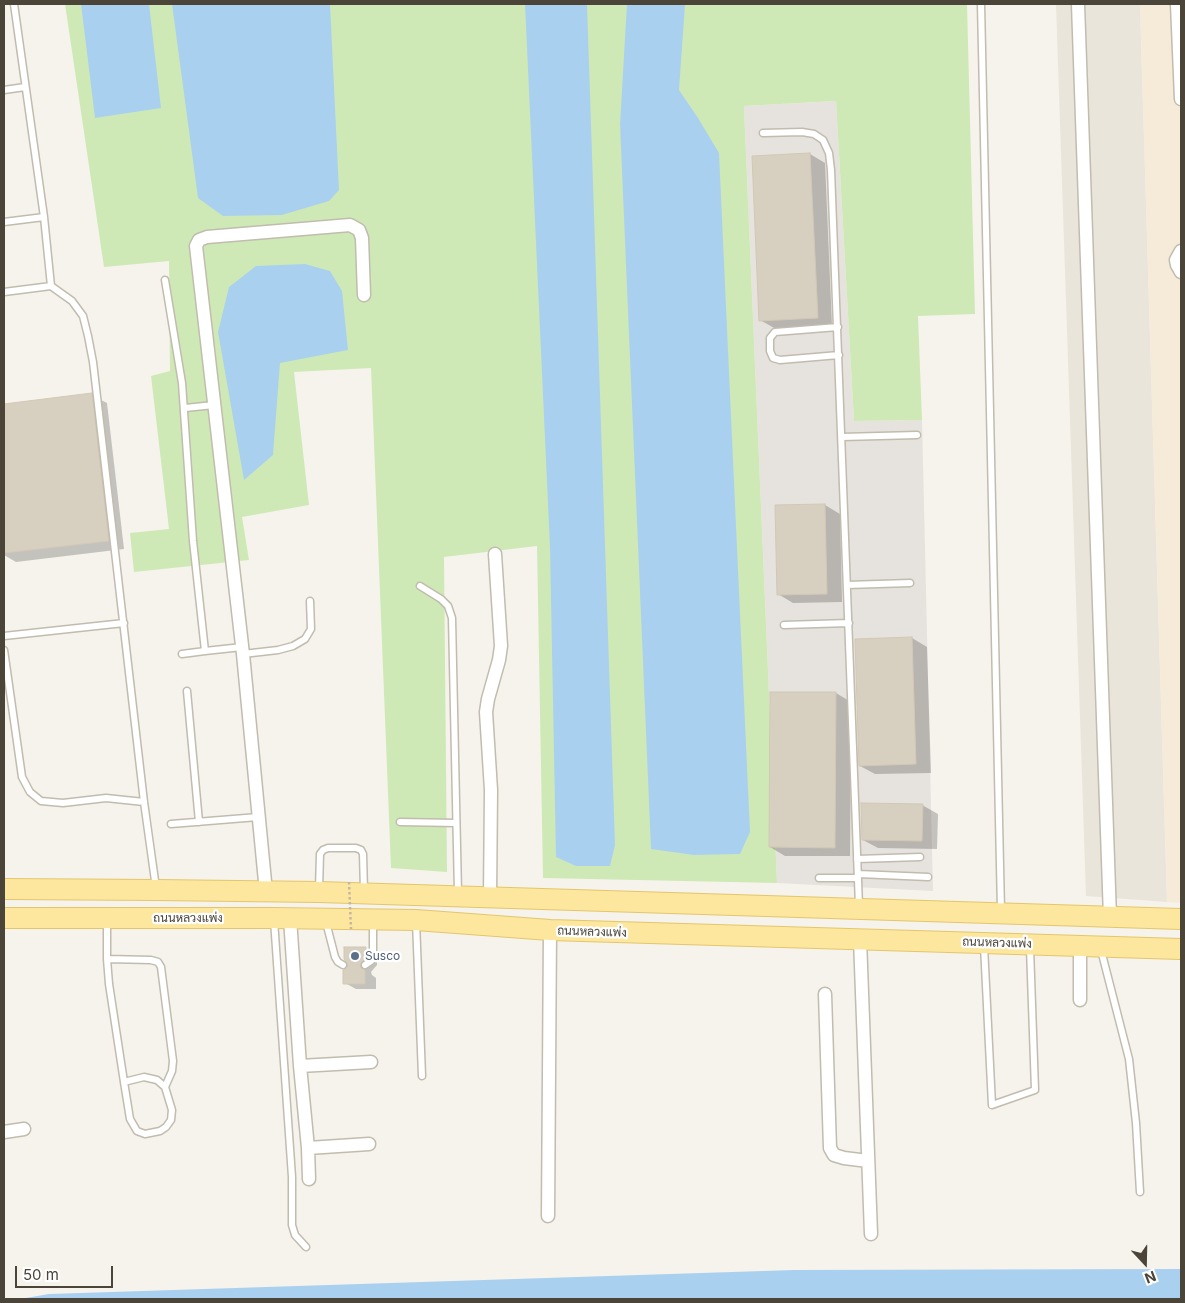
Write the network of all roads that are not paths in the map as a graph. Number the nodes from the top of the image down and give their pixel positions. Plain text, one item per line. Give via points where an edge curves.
1 (14, 4) edge
2 (981, 4) edge
3 (1078, 4) edge
4 (1177, 4) edge
5 (25, 87) junction
6 (4, 90) edge
7 (1181, 99) edge
8 (763, 133) dead end
9 (44, 217) junction
10 (4, 222) edge
11 (1181, 251) edge
12 (1181, 272) edge
13 (165, 280) dead end
14 (51, 286) junction
15 (4, 292) edge
16 (364, 295) dead end
17 (838, 327) junction
18 (839, 355) junction
19 (214, 405) junction
20 (185, 408) junction
21 (917, 435) dead end
22 (842, 437) junction
23 (495, 554) dead end
24 (910, 583) dead end
25 (847, 585) junction
26 (420, 586) dead end
27 (310, 601) dead end
28 (124, 623) junction
29 (849, 623) junction
30 (784, 625) dead end
31 (4, 636) edge
32 (4, 650) edge
33 (205, 651) junction
34 (242, 651) junction
35 (182, 654) dead end
36 (187, 691) dead end
37 (144, 802) junction
38 (258, 816) junction
39 (199, 822) junction
40 (400, 822) dead end
41 (456, 823) junction
42 (171, 824) dead end
43 (857, 858) junction
44 (920, 858) dead end
45 (858, 876) junction
46 (928, 877) dead end
47 (819, 878) dead end
48 (356, 888) junction
49 (4, 890) edge
50 (156, 890) junction
51 (266, 892) junction
52 (320, 892) junction
53 (458, 896) junction
54 (490, 898) junction
55 (860, 910) junction
56 (1001, 914) junction
57 (1110, 917) junction
58 (4, 918) edge
59 (107, 918) junction
60 (282, 918) junction
61 (325, 918) junction
62 (374, 919) junction
63 (1181, 919) edge
64 (416, 920) junction
65 (550, 930) junction
66 (860, 939) junction
67 (984, 943) junction
68 (1030, 944) junction
69 (1080, 946) junction
70 (1100, 946) junction
71 (1181, 949) edge
72 (107, 959) junction
73 (344, 965) dead end
74 (365, 965) dead end
75 (825, 994) dead end
76 (1080, 1000) dead end
77 (372, 1062) dead end
78 (300, 1066) junction
79 (422, 1076) dead end
80 (124, 1082) junction
81 (165, 1087) junction
82 (24, 1129) dead end
83 (4, 1132) edge
84 (369, 1144) dead end
85 (308, 1148) junction
86 (868, 1161) junction
87 (309, 1179) dead end
88 (1140, 1192) dead end
89 (548, 1216) dead end
90 (871, 1234) dead end
91 (306, 1247) dead end

1 - 5 lane
2 - 56 lane
3 - 57 street
4 - 7 street
5 - 6 lane
5 - 9 lane
8 - 17 lane via 802,132 823,140 831,170
9 - 10 lane
9 - 14 lane
11 - 12 street via 1176,260
13 - 20 lane
14 - 15 lane
14 - 28 lane via 72,301 83,316 88,336
16 - 19 street via 362,238 350,225 199,240 196,253
17 - 18 lane
17 - 18 lane via 775,332 770,338 770,351 773,358 780,360
18 - 22 lane
19 - 20 lane
19 - 34 street
20 - 33 lane via 193,541
21 - 22 lane
22 - 25 lane
23 - 54 street via 501,646 486,712 491,790
24 - 25 lane
25 - 29 lane
26 - 41 lane via 448,606 452,618
27 - 34 lane via 311,629 305,638 278,650
28 - 31 lane
28 - 37 lane
29 - 30 lane
29 - 43 lane
32 - 37 lane via 22,777 30,792 41,801 63,803 106,798
33 - 34 lane
33 - 35 lane
34 - 38 street
36 - 39 lane
37 - 50 lane
38 - 39 lane
38 - 51 street
39 - 42 lane
40 - 41 lane
41 - 53 lane
43 - 44 lane
43 - 45 lane
45 - 46 lane
45 - 47 lane
45 - 55 lane
48 - 52 main road
48 - 52 lane via 363,854 361,850 328,848 320,854
48 - 53 main road
49 - 50 main road
50 - 51 main road
51 - 52 main road
53 - 54 main road
54 - 55 main road
55 - 56 main road
56 - 57 main road
57 - 63 main road
58 - 59 main road, ถนนหลวงแพ่ง
59 - 60 main road, ถนนหลวงแพ่ง
59 - 72 lane
60 - 61 main road, ถนนหลวงแพ่ง
60 - 78 street
60 - 91 lane via 292,1225 295,1235
61 - 62 main road, ถนนหลวงแพ่ง
61 - 73 lane via 334,957
62 - 64 main road, ถนนหลวงแพ่ง
62 - 74 lane via 373,956
64 - 65 main road, ถนนหลวงแพ่ง
64 - 79 lane
65 - 66 main road, ถนนหลวงแพ่ง
65 - 89 street
66 - 67 main road, ถนนหลวงแพ่ง
66 - 86 street
67 - 68 main road, ถนนหลวงแพ่ง
67 - 68 lane via 992,1105 1035,1090
68 - 69 main road, ถนนหลวงแพ่ง
69 - 70 main road, ถนนหลวงแพ่ง
69 - 76 street
70 - 71 main road, ถนนหลวงแพ่ง
70 - 88 lane via 1129,1059
72 - 80 lane
72 - 81 lane via 151,960 161,967 173,1061
75 - 86 street via 830,1148 834,1155
77 - 78 street
78 - 85 street
80 - 81 lane via 144,1077 157,1080
80 - 81 lane via 130,1119 137,1131 145,1134 160,1131 171,1120 172,1110
82 - 83 street
84 - 85 street
85 - 87 street
86 - 90 street

